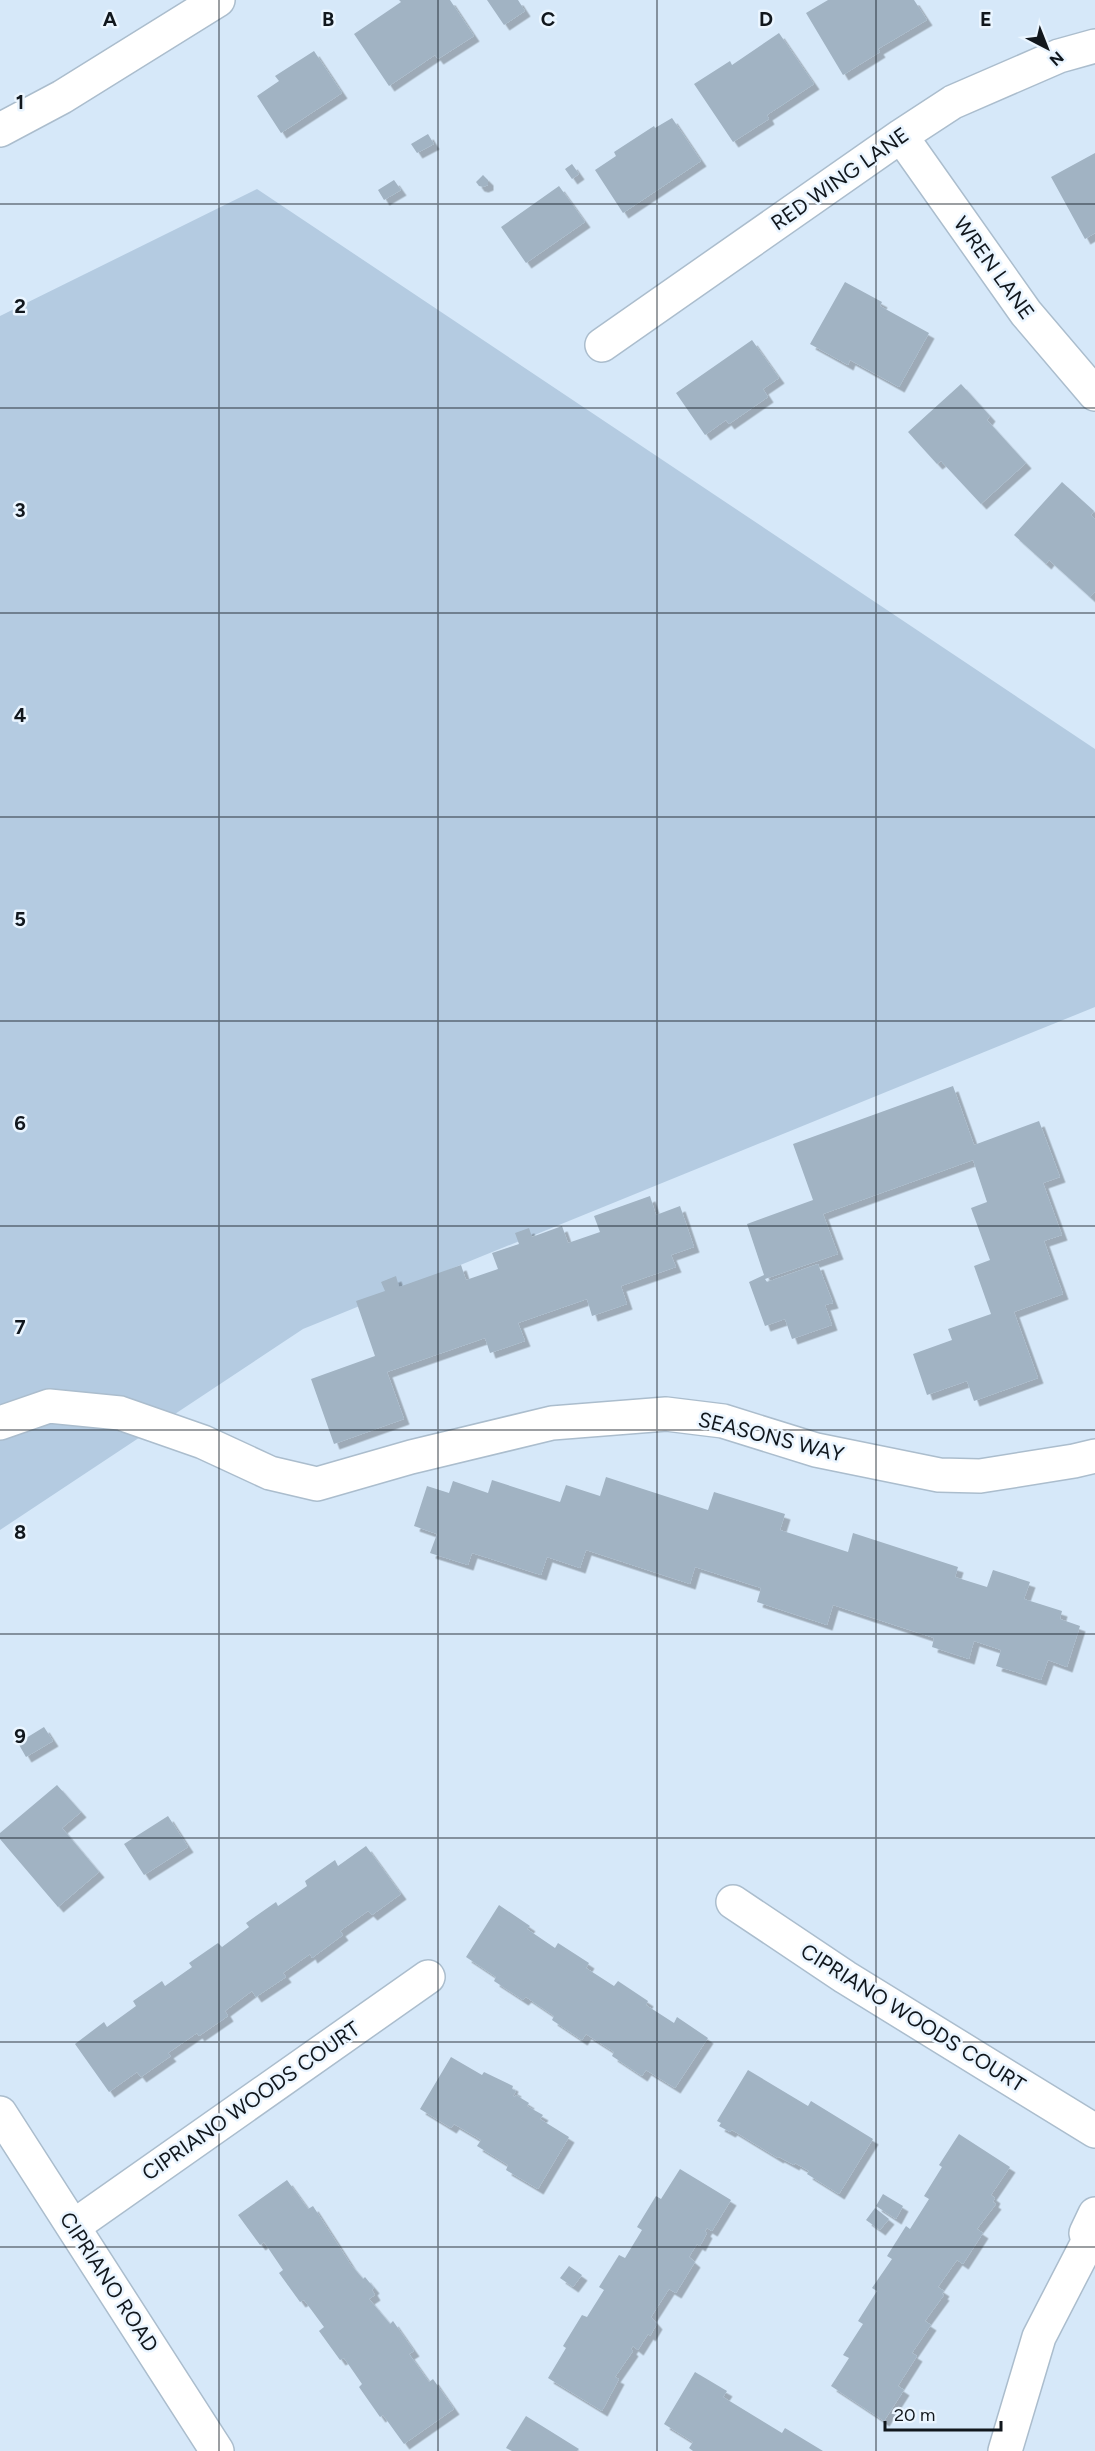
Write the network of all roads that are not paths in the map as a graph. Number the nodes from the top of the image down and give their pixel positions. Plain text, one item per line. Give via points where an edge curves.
1 (219, 0) edge
2 (1095, 46) edge
3 (0, 130) edge
4 (900, 136) junction
5 (602, 345) dead end
6 (1095, 394) edge
7 (0, 1423) edge
8 (1095, 1456) edge
9 (733, 1902) dead end
10 (428, 1977) dead end
11 (0, 2113) edge
12 (1095, 2131) edge
13 (1095, 2214) edge
14 (74, 2226) junction
15 (217, 2451) edge
16 (1005, 2451) edge

1 - 3 street via 62,97
2 - 4 street, RED WING LANE via 1000,80 953,102
4 - 5 street, RED WING LANE
4 - 6 street, WREN LANE via 1026,313
7 - 8 street, SEASONS WAY via 49,1406 120,1413 203,1442 270,1473 318,1484 552,1423 666,1414 723,1421 816,1450 939,1475 980,1476
9 - 12 street, CIPRIANO WOODS COURT via 844,1977
10 - 14 street, CIPRIANO WOODS COURT
11 - 14 street, CIPRIANO ROAD
13 - 16 street via 1086,2233 1088,2242 1039,2337
14 - 15 street, CIPRIANO ROAD

